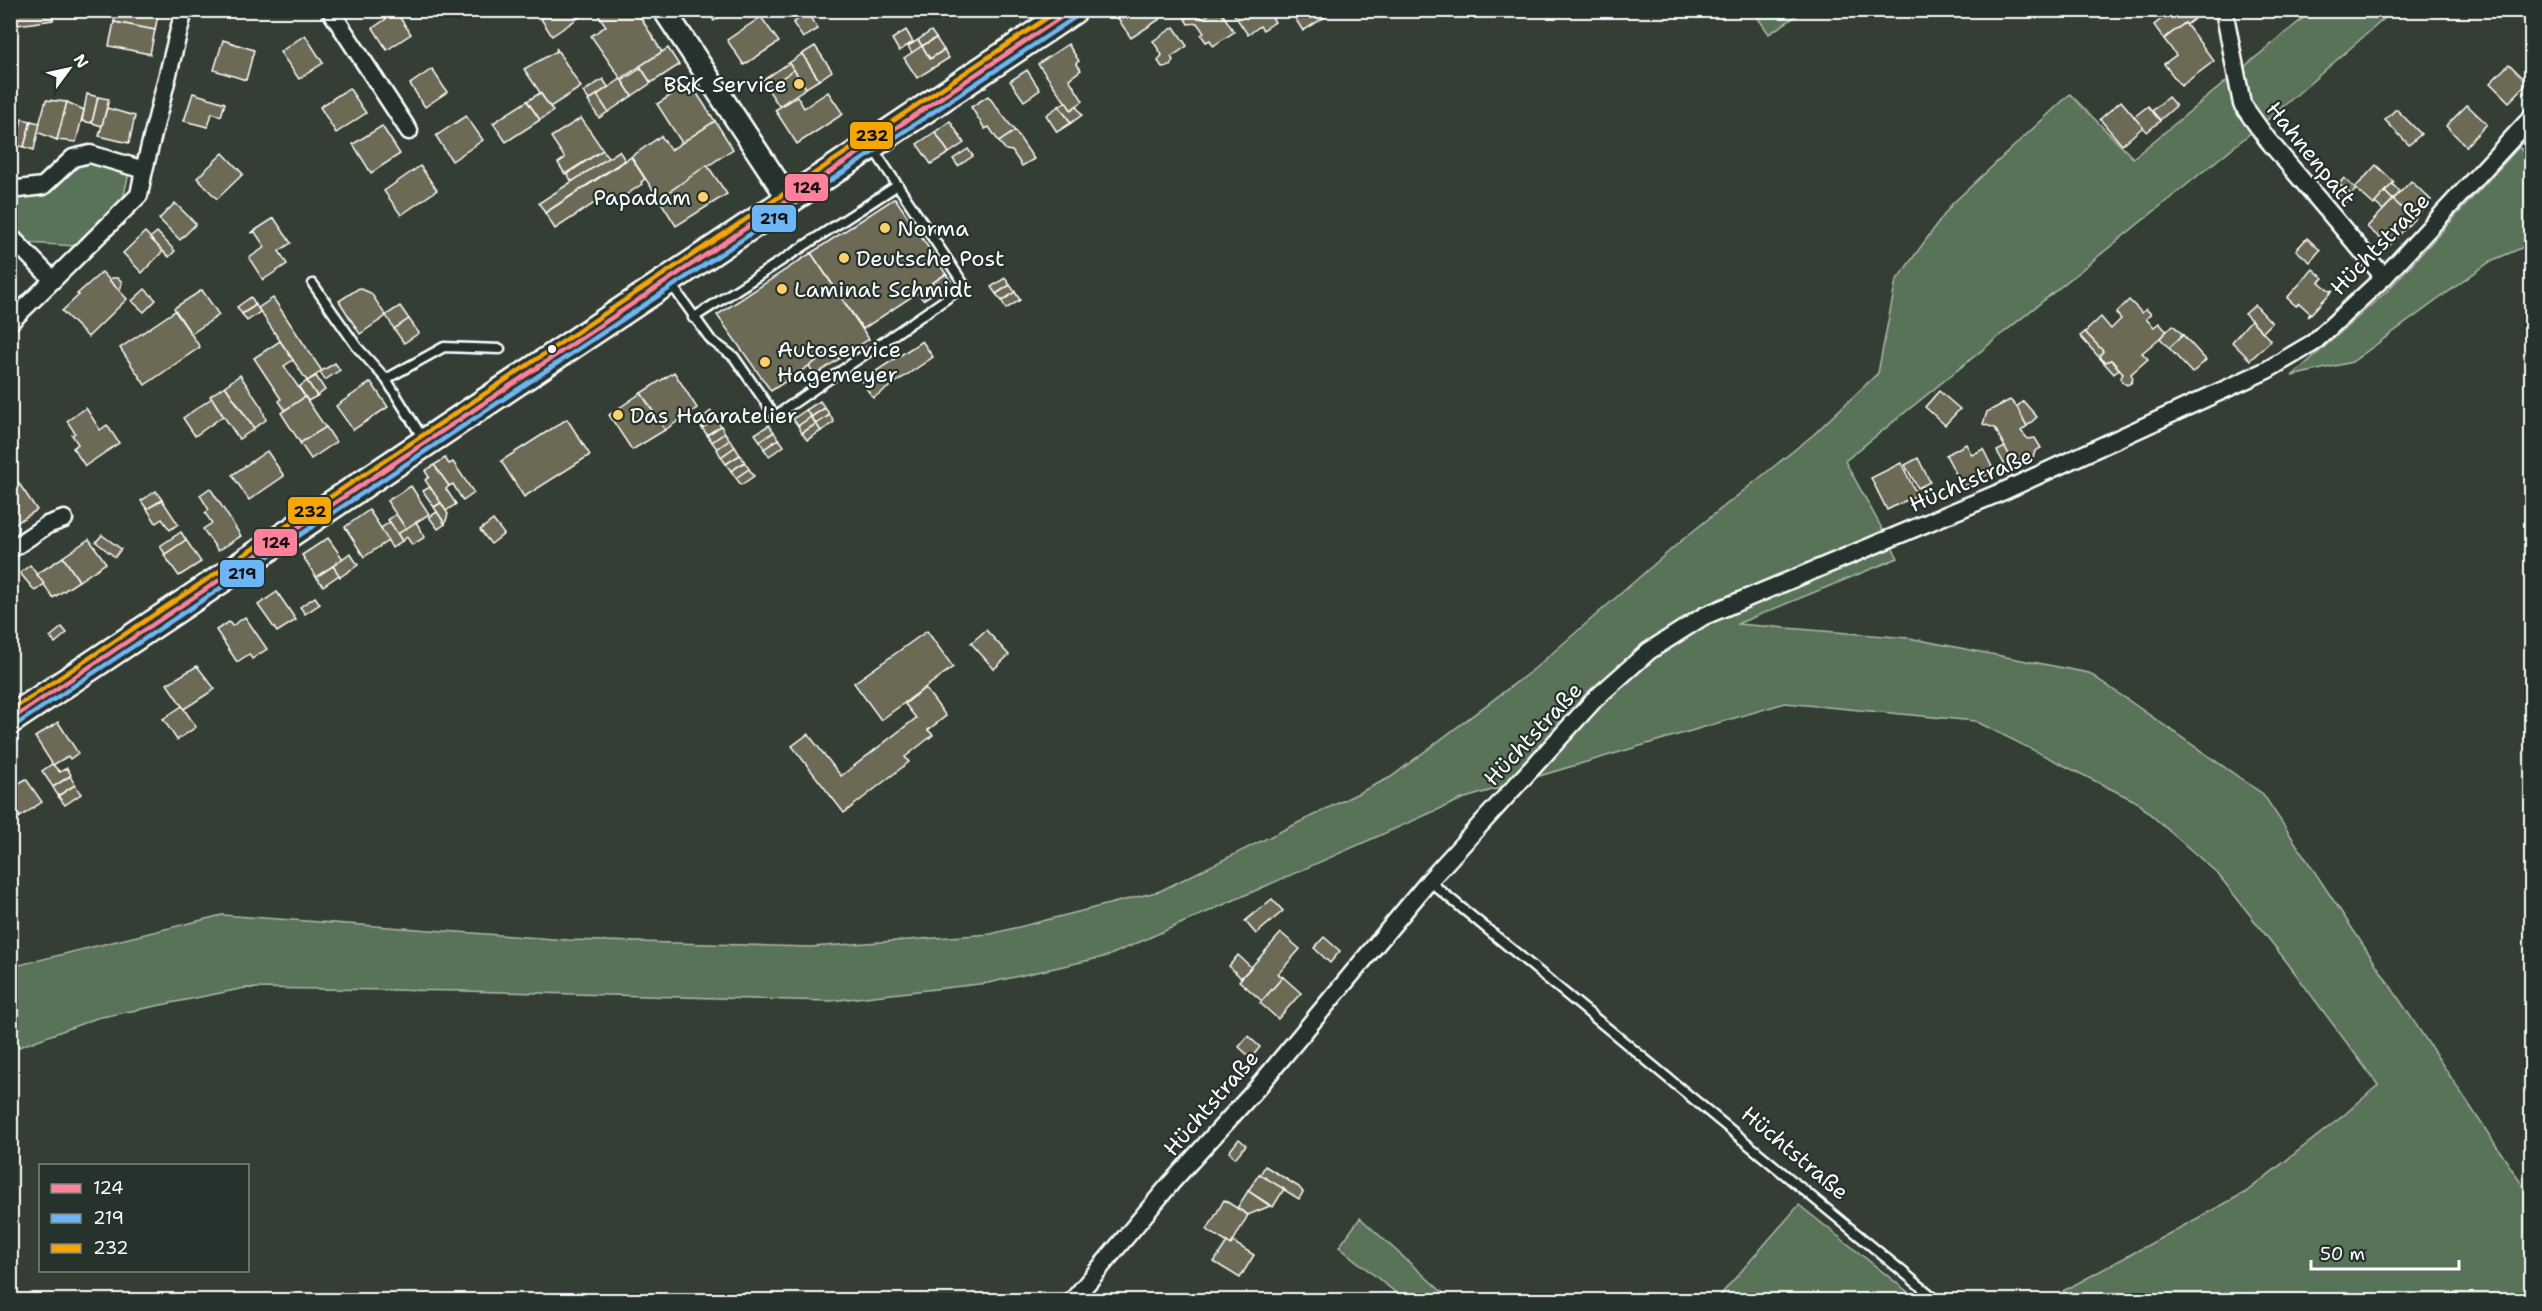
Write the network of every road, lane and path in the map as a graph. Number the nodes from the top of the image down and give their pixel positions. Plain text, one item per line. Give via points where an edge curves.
1 (335, 10) edge
2 (664, 10) edge
3 (1073, 10) edge
4 (2224, 10) edge
5 (182, 18) dead end
6 (2532, 117) edge
7 (409, 131) dead end
8 (871, 146) junction
9 (144, 170) junction
10 (897, 185) junction
11 (10, 190) edge
12 (790, 201) junction
13 (10, 236) edge
14 (2384, 277) junction
15 (53, 280) junction
16 (669, 281) junction
17 (313, 284) dead end
18 (693, 318) junction
19 (10, 322) edge
20 (500, 348) dead end
21 (386, 380) junction
22 (426, 443) junction
23 (64, 519) dead end
24 (10, 550) edge
25 (10, 720) edge
26 (1429, 881) junction
27 (1073, 1300) edge
28 (1937, 1300) edge

1 - 7 street via 332,13
2 - 12 street
3 - 8 main road
4 - 14 street, Hahnenpatt via 2242,104
5 - 9 street
6 - 14 street, Hüchtstraße
8 - 10 lane
8 - 12 main road
9 - 11 street via 90,154 73,158 43,186
9 - 15 street via 139,195
10 - 18 lane
10 - 18 lane via 965,286 775,416 734,357 711,340
12 - 16 main road
13 - 15 street
14 - 26 street, Hüchtstraße via 2313,343 2266,370 2006,490 1704,616 1678,631 1595,699
15 - 19 street
16 - 18 lane
16 - 22 main road
17 - 21 lane via 357,347
20 - 21 lane via 444,347
21 - 22 lane
22 - 25 main road
23 - 24 street via 47,525
26 - 27 street, Hüchtstraße via 1258,1087 1171,1182
26 - 28 lane, Hüchtstraße

